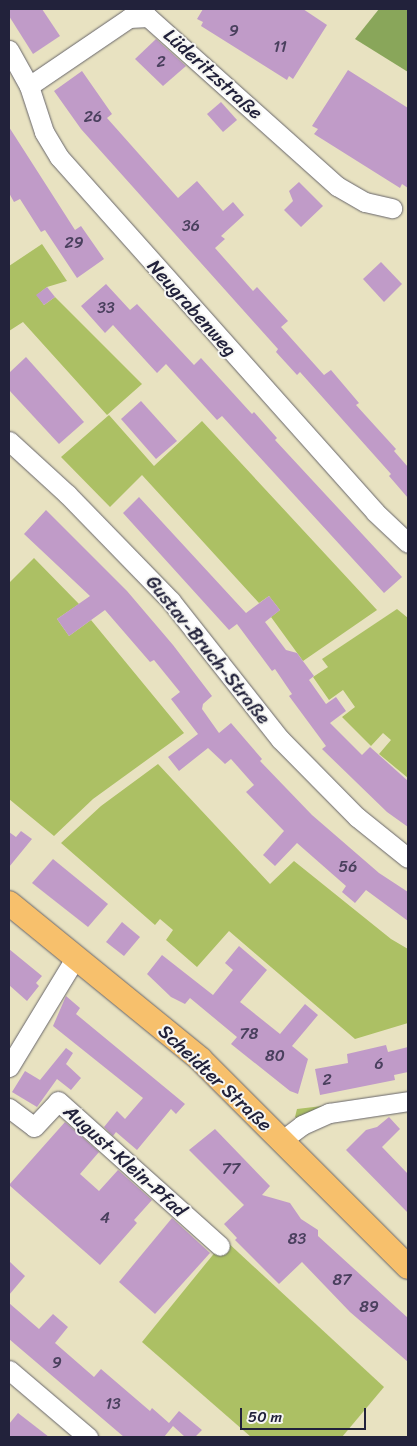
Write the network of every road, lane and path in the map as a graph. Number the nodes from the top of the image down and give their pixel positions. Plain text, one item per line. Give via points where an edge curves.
1 (9, 50) edge
2 (29, 86) junction
3 (392, 208) dead end
4 (9, 441) edge
5 (408, 543) edge
6 (408, 858) edge
7 (9, 902) edge
8 (76, 957) junction
9 (9, 1067) edge
10 (408, 1101) edge
11 (9, 1108) edge
12 (281, 1141) junction
13 (220, 1246) dead end
14 (408, 1267) edge
15 (9, 1370) edge
16 (88, 1437) edge

1 - 2 street, Neugrabenweg
2 - 3 street, Lüderitzstraße via 123,21 136,16 148,17 337,186 365,202
2 - 5 street, Neugrabenweg via 40,124 59,157 369,505
4 - 6 street, Gustav-Bruch-Straße via 74,500 171,601 293,753 357,817
7 - 8 main road, Scheidter Straße
8 - 9 street
8 - 12 main road, Scheidter Straße via 200,1059
10 - 12 street via 329,1113 308,1121
11 - 13 street, August-Klein-Pfad via 34,1128 58,1101
12 - 14 main road, Scheidter Straße
15 - 16 street

